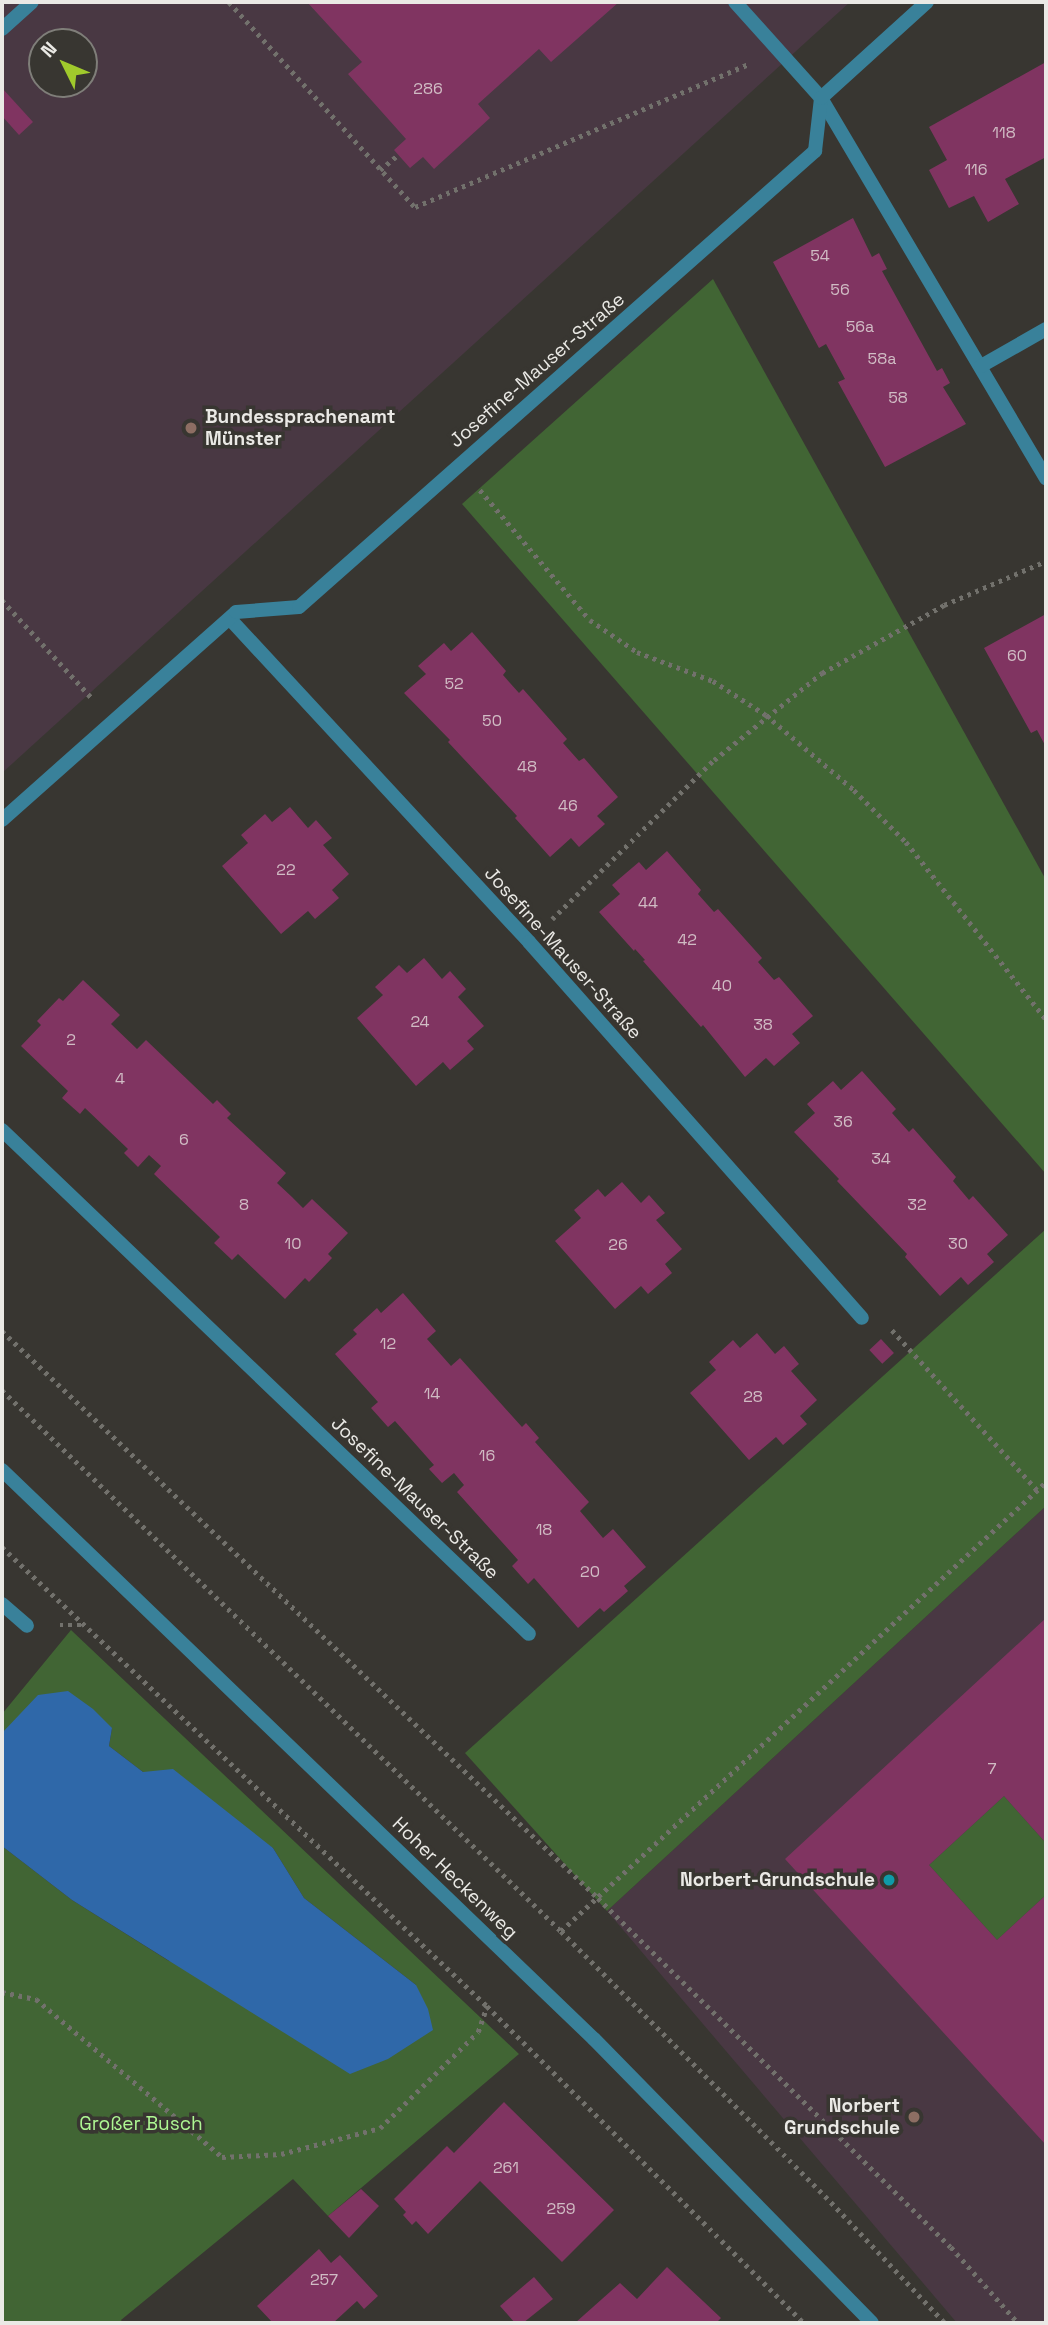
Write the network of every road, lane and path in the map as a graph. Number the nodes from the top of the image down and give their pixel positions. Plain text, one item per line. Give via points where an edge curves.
1 (32, 2) edge
2 (229, 2) edge
3 (735, 2) edge
4 (927, 2) edge
5 (2, 29) edge
6 (779, 50) junction
7 (821, 98) junction
8 (398, 155) dead end
9 (380, 170) junction
10 (1046, 329) edge
11 (981, 366) junction
12 (459, 465) junction
13 (1046, 479) edge
14 (1046, 561) edge
15 (2, 600) edge
16 (230, 619) junction
17 (766, 715) junction
18 (112, 721) junction
19 (2, 820) edge
20 (529, 942) junction
21 (1046, 1019) edge
22 (2, 1130) edge
23 (862, 1318) joint
24 (2, 1331) edge
25 (2, 1390) edge
26 (2, 1469) edge
27 (1046, 1482) edge
28 (1037, 1490) junction
29 (2, 1547) edge
30 (2, 1604) edge
31 (27, 1626) dead end
32 (529, 1634) dead end
33 (598, 1898) junction
34 (561, 1931) junction
35 (2, 1992) edge
36 (487, 2006) junction
37 (804, 2323) edge
38 (872, 2323) edge
39 (946, 2323) edge
40 (1018, 2323) edge

1 - 5 street
2 - 9 path
3 - 6 street
4 - 7 street
6 - 7 street
6 - 9 path via 415,207
7 - 11 street
7 - 12 street, Josefine-Mauser-Straße via 815,151
8 - 9 path
10 - 11 street
11 - 13 street
12 - 16 street, Josefine-Mauser-Straße via 299,607 236,611
12 - 17 path via 590,620 637,652 713,681
14 - 17 path via 944,605 822,673
15 - 18 path
16 - 18 street, Josefine-Mauser-Straße
16 - 20 street, Josefine-Mauser-Straße
17 - 20 path
17 - 21 path via 854,790 906,842
18 - 19 street, Josefine-Mauser-Straße
20 - 23 street, Josefine-Mauser-Straße
22 - 32 street, Josefine-Mauser-Straße
23 - 28 path via 896,1332
24 - 33 path
25 - 34 path
26 - 38 street, Hoher Heckenweg via 594,2039
27 - 28 path
28 - 33 path
29 - 36 path
30 - 31 street
33 - 34 path
33 - 40 path via 922,2218
34 - 39 path
35 - 36 path via 36,1999 222,2157 281,2154 380,2128 478,2032
36 - 37 path

